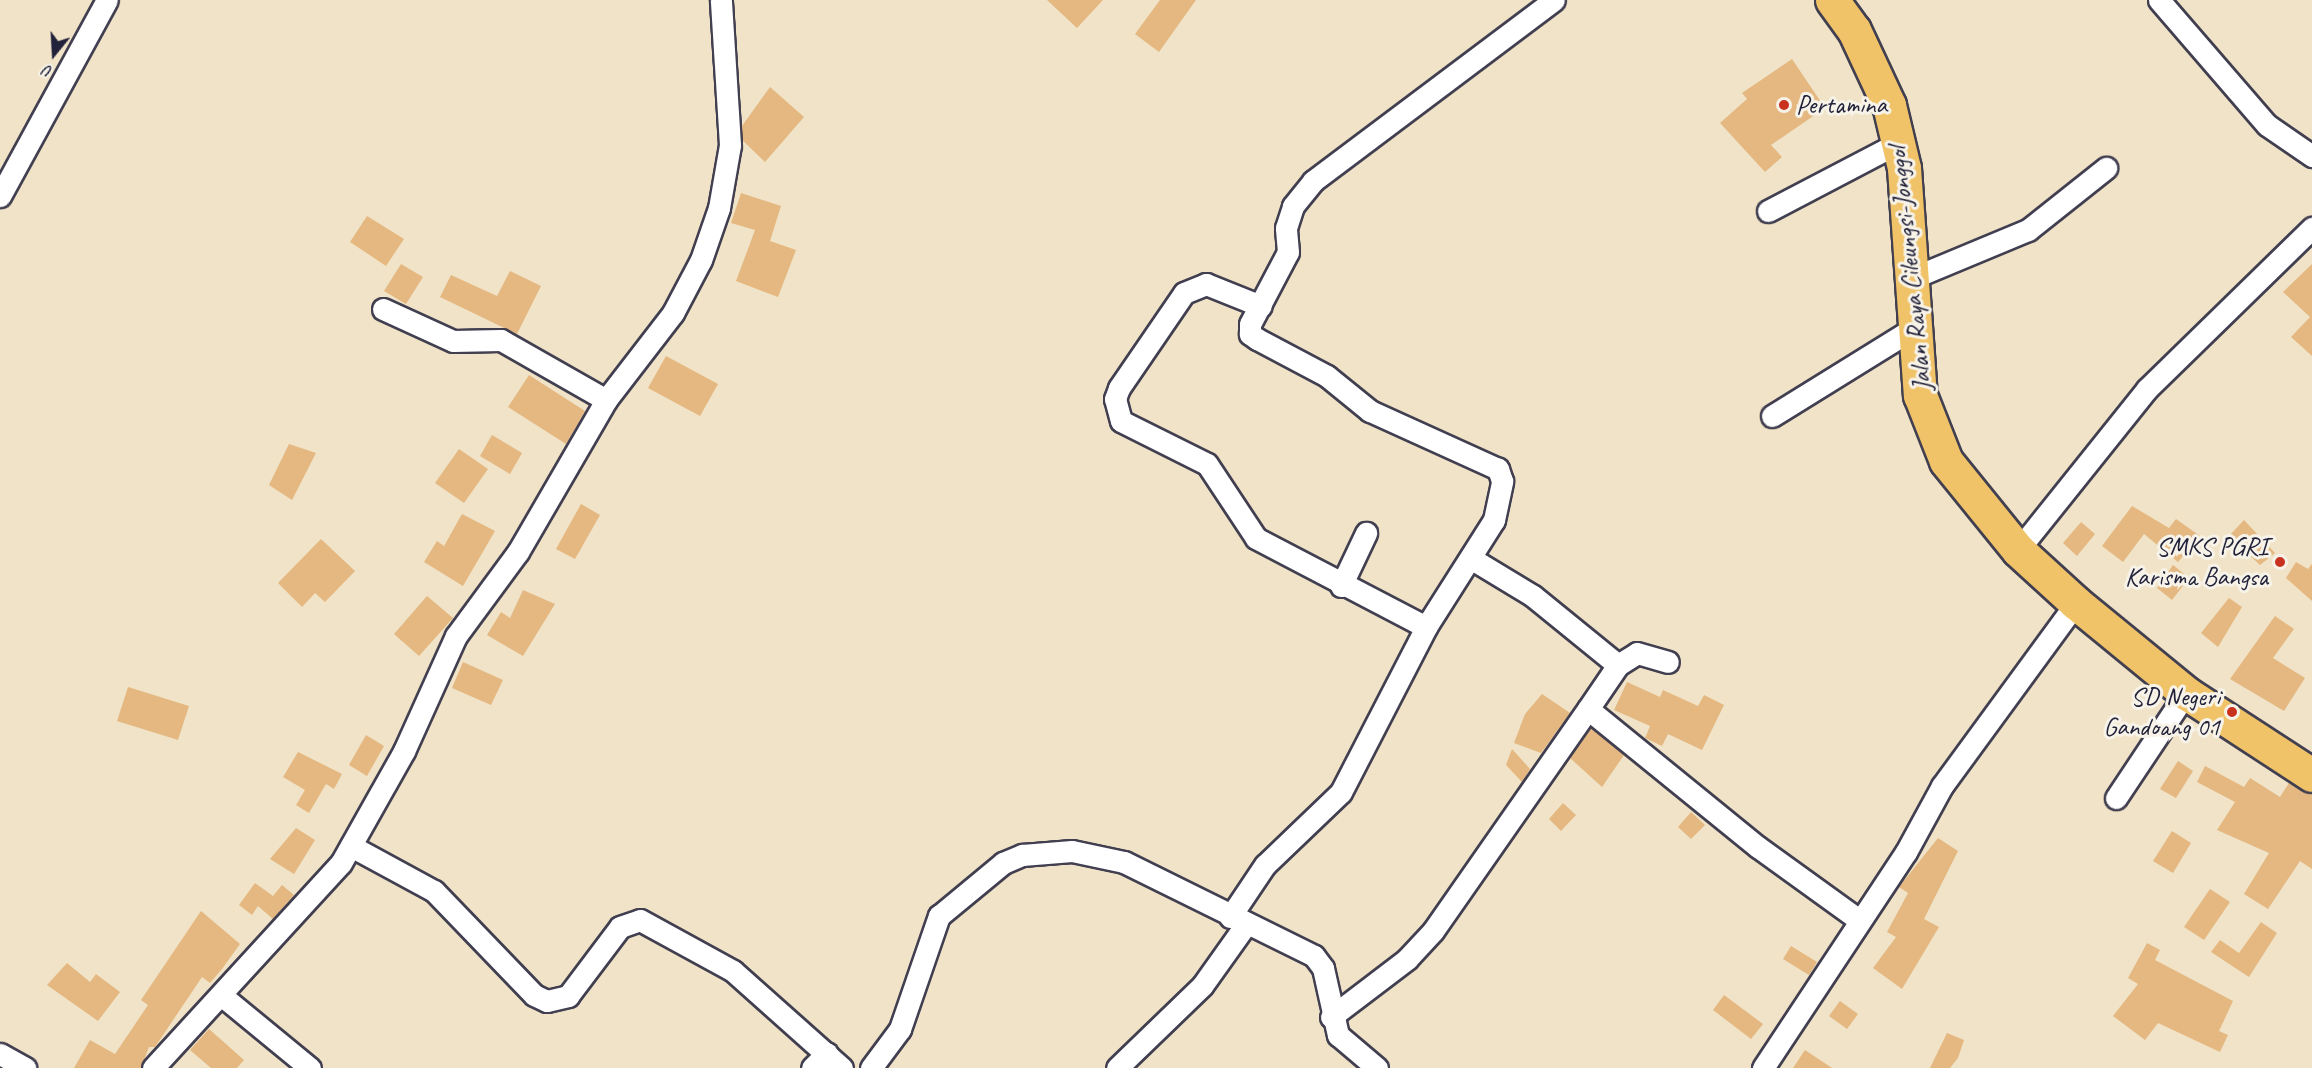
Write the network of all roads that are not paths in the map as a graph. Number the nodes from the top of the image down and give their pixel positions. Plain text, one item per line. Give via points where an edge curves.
1 (107, 0) edge
2 (721, 0) edge
3 (1554, 0) edge
4 (1832, 0) edge
5 (2159, 0) edge
6 (1898, 143) junction
7 (2312, 156) edge
8 (2106, 168) dead end
9 (0, 196) edge
10 (1768, 211) dead end
11 (2312, 228) edge
12 (1910, 279) junction
13 (1261, 306) junction
14 (383, 309) dead end
15 (1914, 328) junction
16 (606, 400) junction
17 (1772, 416) dead end
18 (1366, 533) dead end
19 (2018, 550) junction
20 (1472, 559) junction
21 (1341, 586) junction
22 (2076, 603) junction
23 (1425, 627) junction
24 (1668, 662) dead end
25 (1618, 665) junction
26 (2186, 693) junction
27 (1588, 709) junction
28 (2312, 775) edge
29 (2116, 798) dead end
30 (351, 846) junction
31 (1858, 920) junction
32 (1238, 921) junction
33 (221, 995) junction
34 (1331, 1017) junction
35 (0, 1054) edge
36 (835, 1061) edge
37 (26, 1068) edge
38 (153, 1068) edge
39 (309, 1068) edge
40 (812, 1068) edge
41 (871, 1068) edge
42 (1117, 1068) edge
43 (1377, 1068) edge
44 (1764, 1068) edge

1 - 9 street
2 - 16 street via 730,145 719,208 701,260 673,313
3 - 13 street via 1313,181 1293,206 1286,228 1288,252
4 - 6 main road, Jalan Raya Cileungsi-Jonggol via 1854,30 1889,105
5 - 7 street via 2267,125
6 - 10 street
6 - 12 main road, Jalan Raya Cileungsi-Jonggol
8 - 12 street via 2028,230
11 - 19 street via 2146,388
12 - 15 main road, Jalan Raya Cileungsi-Jonggol
13 - 20 street via 1249,329 1257,339 1327,376 1370,411 1498,469 1500,502
13 - 21 street via 1195,285 1125,379 1116,411 1127,425 1207,464 1256,538
14 - 16 street via 453,341 501,340
15 - 17 street
15 - 19 main road, Jalan Raya Cileungsi-Jonggol via 1920,396 1946,461
16 - 30 street via 518,552 456,636 404,751
18 - 21 street
19 - 22 main road, Jalan Raya Cileungsi-Jonggol
20 - 23 street
20 - 25 street via 1533,596
21 - 23 street
22 - 26 main road, Jalan Raya Cileungsi-Jonggol
22 - 31 street via 1942,786 1906,852
23 - 32 street via 1341,792 1265,865
24 - 25 street via 1637,653
25 - 27 street
26 - 28 main road, Jalan Raya Cileungsi-Jonggol
26 - 29 street
27 - 31 street
27 - 34 street via 1433,931 1407,959
30 - 33 street via 297,917
30 - 36 street via 434,891 541,998 568,996 620,927 640,920 733,971
31 - 44 street
32 - 34 street via 1320,962
32 - 41 street via 1124,862 1092,852 1013,859 939,916 900,1029
32 - 42 street via 1202,986
33 - 38 street
33 - 39 street
34 - 43 street via 1338,1035
35 - 37 street
36 - 40 street

